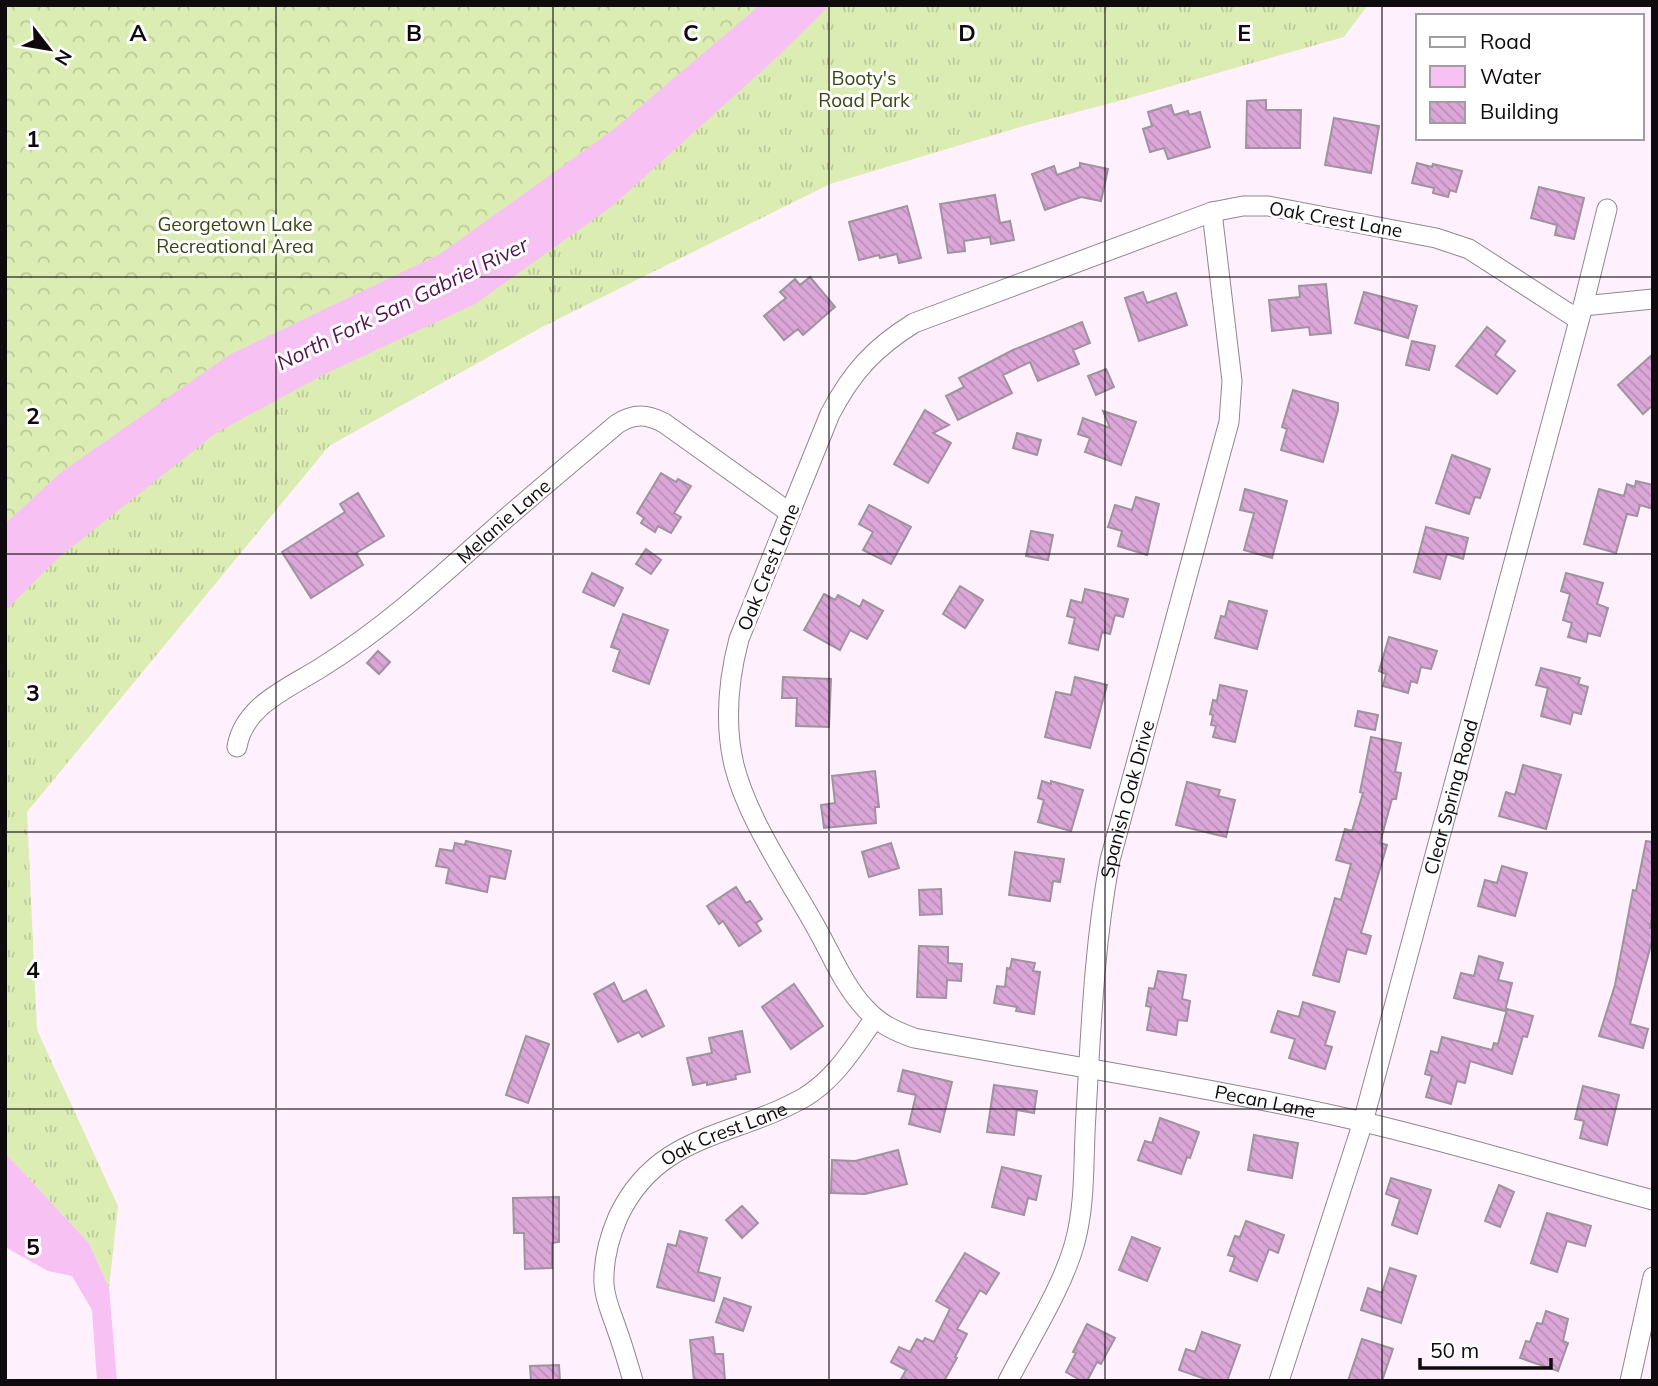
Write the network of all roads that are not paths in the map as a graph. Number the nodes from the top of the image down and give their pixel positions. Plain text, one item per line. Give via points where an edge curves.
1 (1606, 209) dead end
2 (1212, 212) junction
3 (1653, 299) edge
4 (1581, 313) junction
5 (790, 513) junction
6 (237, 747) dead end
7 (875, 1018) junction
8 (1088, 1069) junction
9 (1363, 1122) junction
10 (1653, 1200) edge
11 (1653, 1277) edge
12 (633, 1381) edge
13 (1008, 1381) edge
14 (1279, 1381) edge
15 (1630, 1381) edge

1 - 4 street, Clear Spring Road
2 - 4 street, Oak Crest Lane via 1268,206 1437,238 1469,249
2 - 5 street, Oak Crest Lane via 928,317 890,338 843,389
2 - 8 street, Spanish Oak Drive via 1232,381 1228,422 1110,860 1099,920
3 - 4 street
4 - 9 street, Clear Spring Road
5 - 6 street, Melanie Lane via 664,423 642,415 623,420 403,610 357,645 261,705 246,720
5 - 7 street, Oak Crest Lane via 739,639 732,669 728,700 734,763 750,808 852,991
7 - 8 street, Pecan Lane via 914,1038
7 - 12 street, Oak Crest Lane via 838,1070 807,1095 677,1150 654,1167 627,1200 607,1249 604,1284
8 - 9 street, Pecan Lane
8 - 13 street, Spanish Oak Drive via 1083,1196 1075,1241 1059,1283
9 - 10 street, Pecan Lane
9 - 14 street, Clear Spring Road
11 - 15 street

